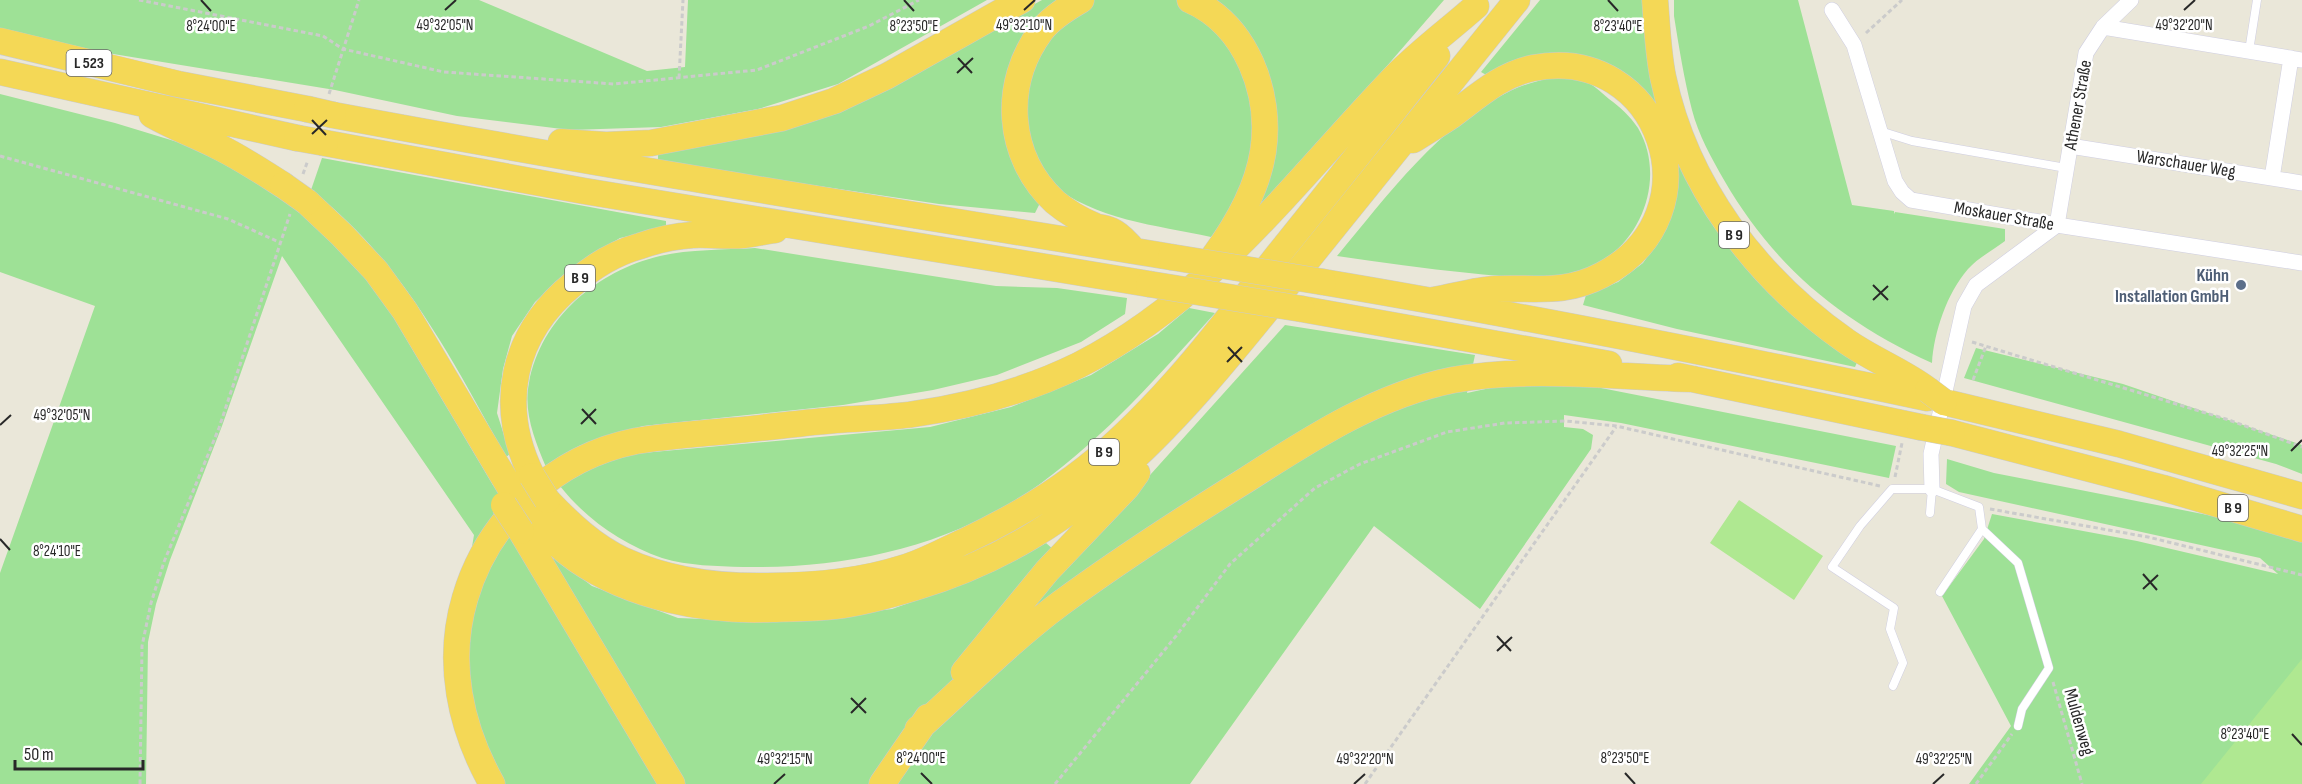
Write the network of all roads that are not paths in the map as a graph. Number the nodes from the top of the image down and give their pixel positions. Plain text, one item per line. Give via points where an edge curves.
1 (1022, 0) edge
2 (1081, 0) edge
3 (1190, 0) edge
4 (1517, 0) edge
5 (1655, 0) edge
6 (2131, 0) edge
7 (2257, 0) edge
8 (1479, 3) edge
9 (1832, 10) dead end
10 (2103, 27) junction
11 (0, 41) edge
12 (2249, 51) junction
13 (2296, 59) edge
14 (0, 72) edge
15 (128, 102) junction
16 (1880, 131) junction
17 (486, 144) junction
18 (2070, 146) junction
19 (1396, 151) junction
20 (2067, 168) junction
21 (2272, 178) junction
22 (2302, 183) edge
23 (2057, 225) junction
24 (793, 226) junction
25 (1137, 252) junction
26 (2302, 263) edge
27 (1185, 296) junction
28 (1433, 300) junction
29 (1693, 379) junction
30 (1939, 399) junction
31 (1179, 415) junction
32 (1932, 489) junction
33 (2302, 496) edge
34 (1930, 513) dead end
35 (533, 516) junction
36 (1982, 529) junction
37 (2302, 529) edge
38 (1940, 592) dead end
39 (1893, 686) dead end
40 (2018, 726) road end
41 (918, 729) junction
42 (492, 784) edge
43 (672, 784) edge
44 (882, 784) edge

1 - 17 highway via 887,76 782,118 651,142
2 - 25 highway via 1042,30 1019,73 1014,98 1018,143 1026,165 1056,203 1113,231
3 - 27 highway via 1214,14 1250,58 1260,89 1264,123 1263,152 1243,211
4 - 19 highway
5 - 30 highway, B 9 via 1663,77 1676,121 1690,159 1732,232 1769,277 1822,323
6 - 10 street, Athener Straße
7 - 12 lane
8 - 27 highway via 1393,78 1250,236
8 - 35 highway, B 9 via 1233,313 1150,407 1075,477 1003,523 905,568 867,578 795,586 750,586 705,583 666,574 623,560 578,530
9 - 16 street, Moskauer Straße via 1854,45
10 - 12 street
10 - 18 street, Athener Straße via 2086,53
11 - 17 highway, L 523, bridge via 177,84 307,109 331,105
12 - 13 street
13 - 21 street
14 - 15 highway
15 - 24 highway via 311,144
15 - 35 highway, bridge via 176,129 293,180 299,205 342,235 376,271 405,311 486,446 510,500
16 - 20 lane via 1912,141
16 - 23 street, Moskauer Straße via 1895,181 1911,200
17 - 25 highway
18 - 20 street, Athener Straße
18 - 21 street, Warschauer Weg
19 - 28 highway via 1504,78 1556,66 1605,76 1625,89 1640,103 1664,156 1666,191 1660,214 1638,250 1620,265 1577,285 1545,291 1494,289
19 - 31 highway
20 - 23 street, Athener Straße
21 - 22 street, Warschauer Weg
23 - 26 street, Moskauer Straße
23 - 32 street via 1976,285 1964,306 1930,454
24 - 29 highway, B 9, bridge via 1302,309
24 - 35 highway, B 9, bridge via 743,236 693,235 637,246 587,272 540,316 517,366 514,393 514,424 532,476
25 - 28 highway, bridge
27 - 42 highway via 1106,350 1006,394 913,414 634,442 584,458 551,476 491,537 462,608 456,650 458,690 472,746
28 - 30 highway
29 - 37 highway, B 9, bridge via 1952,433
29 - 41 highway via 1505,372 1451,381 1367,409 1217,498 1060,604
30 - 33 highway, B 9
31 - 35 highway via 1106,485 1015,546 944,578 835,606 759,609 659,597 623,585 579,561 552,539
31 - 41 highway via 1127,487 1047,571
32 - 34 lane
32 - 36 lane via 1979,507
32 - 39 lane via 1892,489 1832,567 1894,608 1890,628 1903,663
35 - 43 highway
36 - 38 lane
36 - 40 lane via 2018,562 2049,668 2022,709
41 - 44 highway

